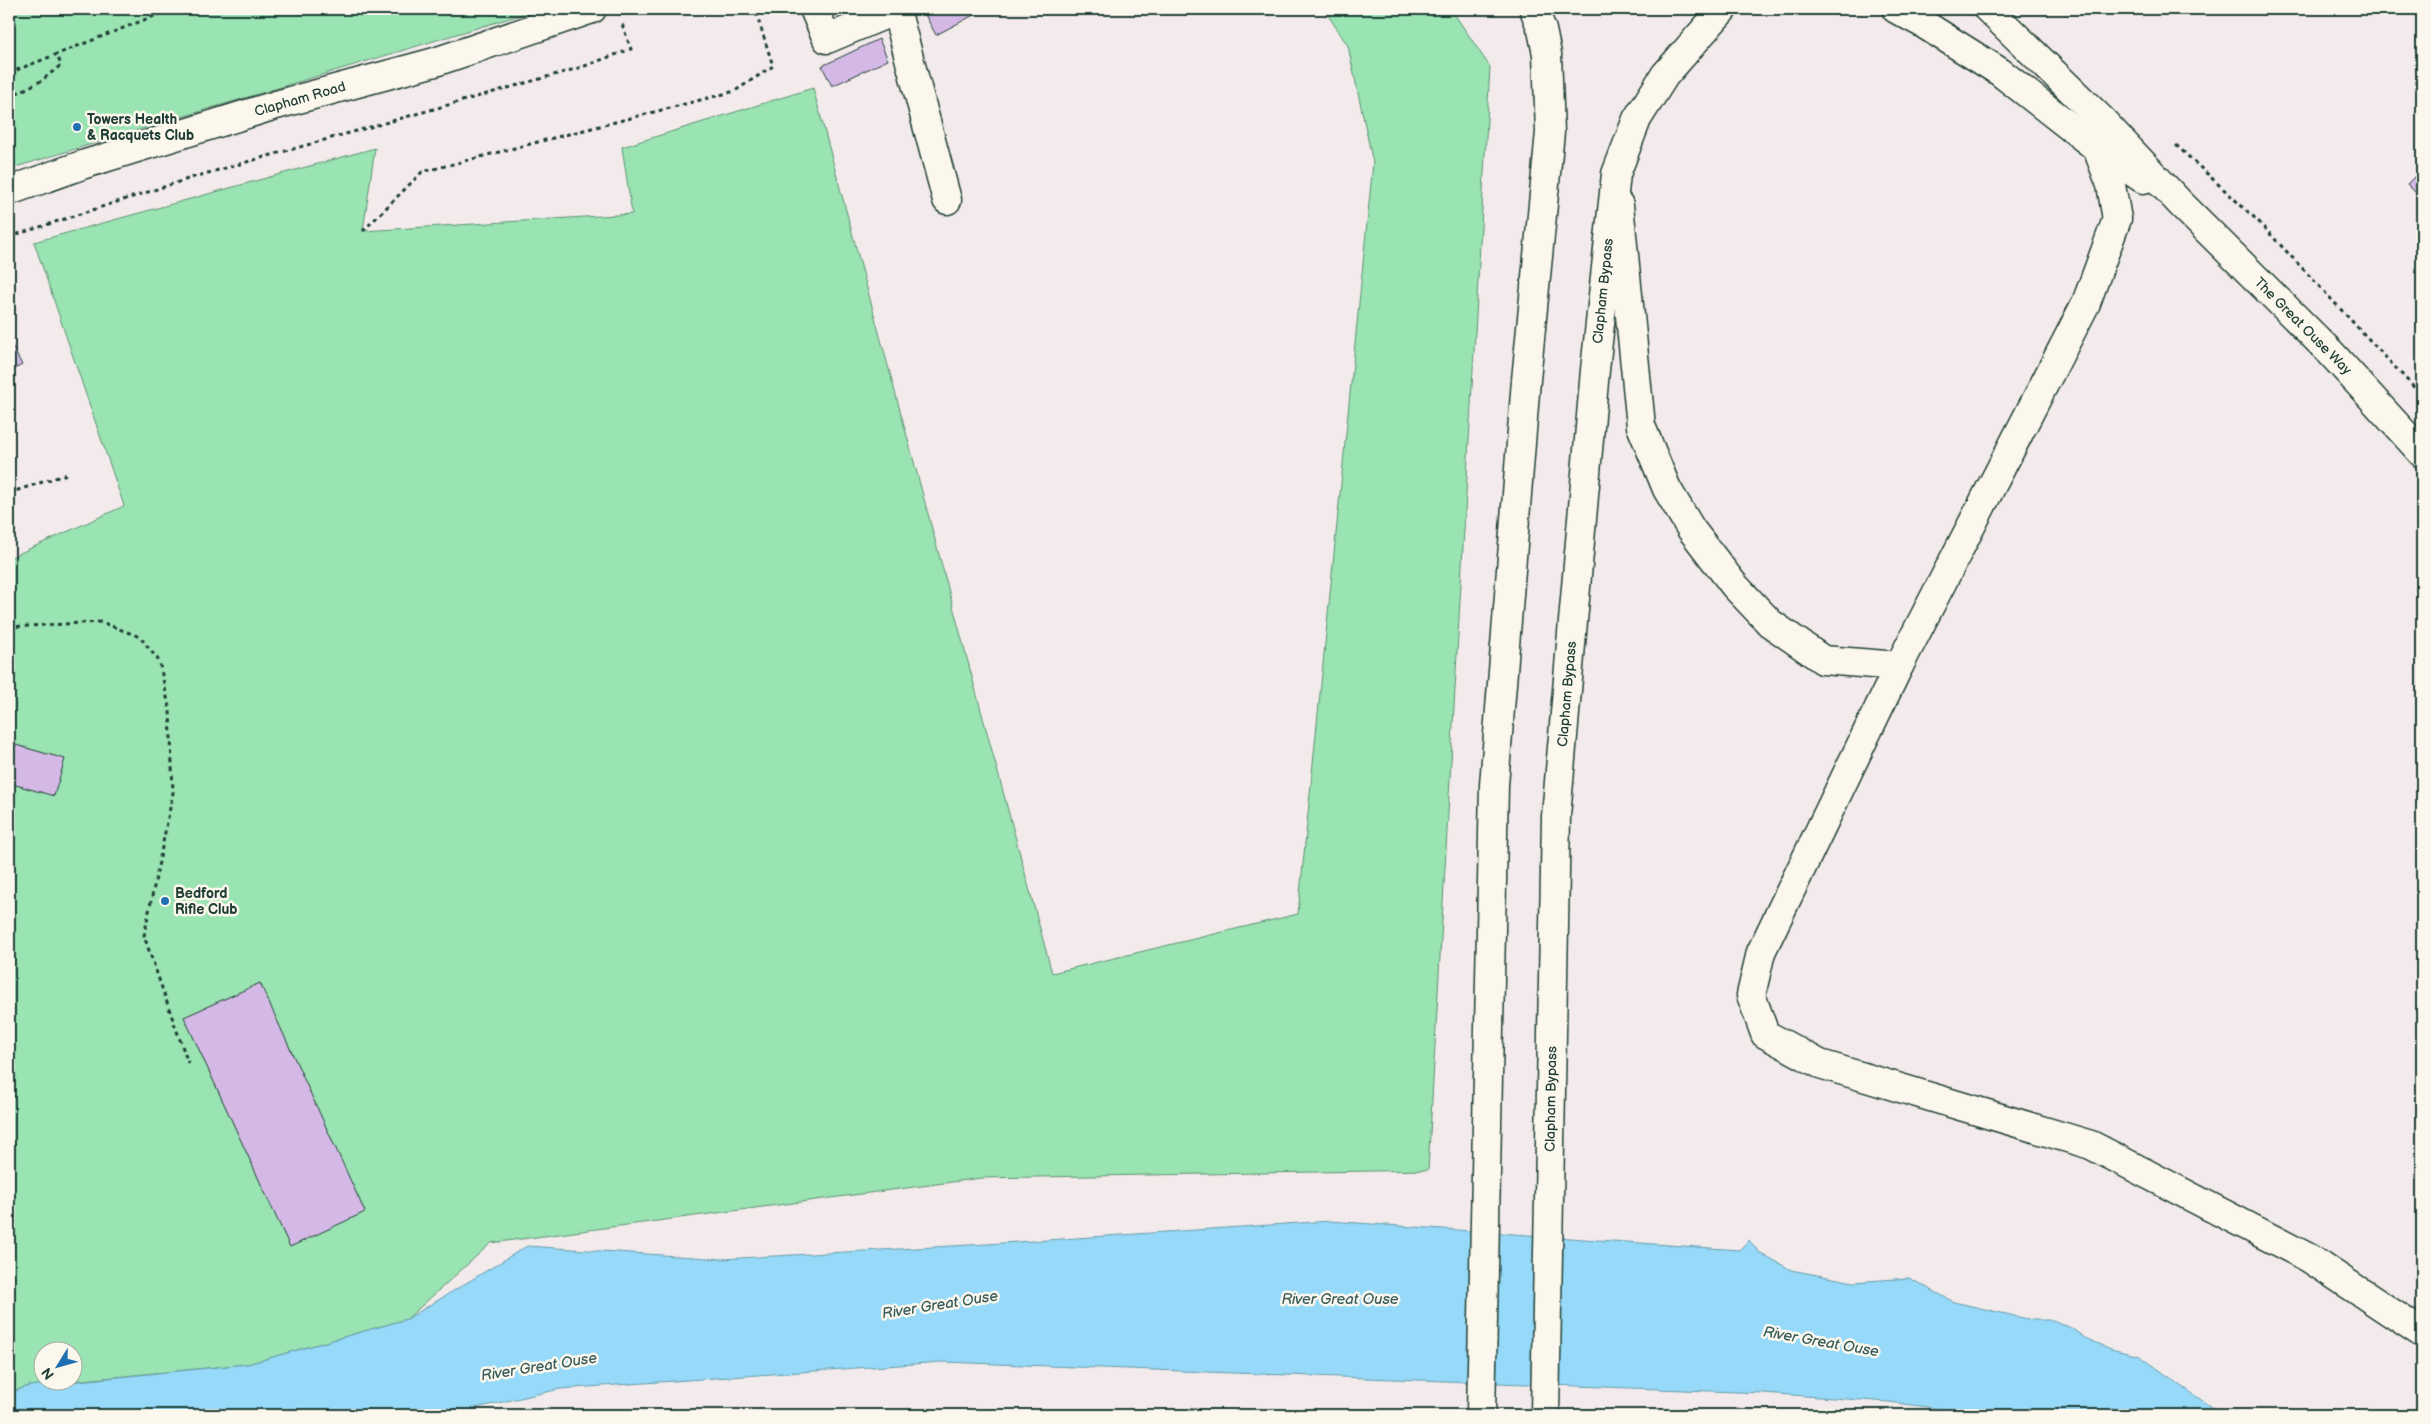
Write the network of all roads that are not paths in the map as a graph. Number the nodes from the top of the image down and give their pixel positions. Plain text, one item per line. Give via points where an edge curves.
1 (592, 9) edge
2 (814, 9) edge
3 (1534, 9) edge
4 (1723, 9) edge
5 (1896, 9) edge
6 (1988, 9) edge
7 (896, 10) edge
8 (2097, 148) junction
9 (1616, 174) junction
10 (9, 192) edge
11 (947, 200) dead end
12 (2180, 203) junction
13 (2422, 453) edge
14 (1899, 666) junction
15 (2422, 1334) edge
16 (1481, 1415) edge
17 (1545, 1415) edge

1 - 10 main road, Clapham Road via 435,62 258,110 82,165
2 - 7 main road via 827,39
3 - 16 main road via 1547,54 1550,132 1526,380 1494,785
4 - 9 main road, Clapham Bypass via 1665,75 1638,119
5 - 8 main road, The Great Ouse Way via 2000,72
6 - 12 main road, The Great Ouse Way via 2102,120
7 - 11 main road
8 - 12 main road, The Great Ouse Way
8 - 14 main road via 2112,185 2117,219 2086,303
9 - 14 main road via 1641,426 1667,489 1729,578 1770,623 1823,660
9 - 17 main road, Clapham Bypass via 1595,370 1556,816
12 - 13 main road, The Great Ouse Way via 2331,352
14 - 15 main road via 1761,952 1751,995 1765,1034 1820,1064 2091,1145 2309,1258

